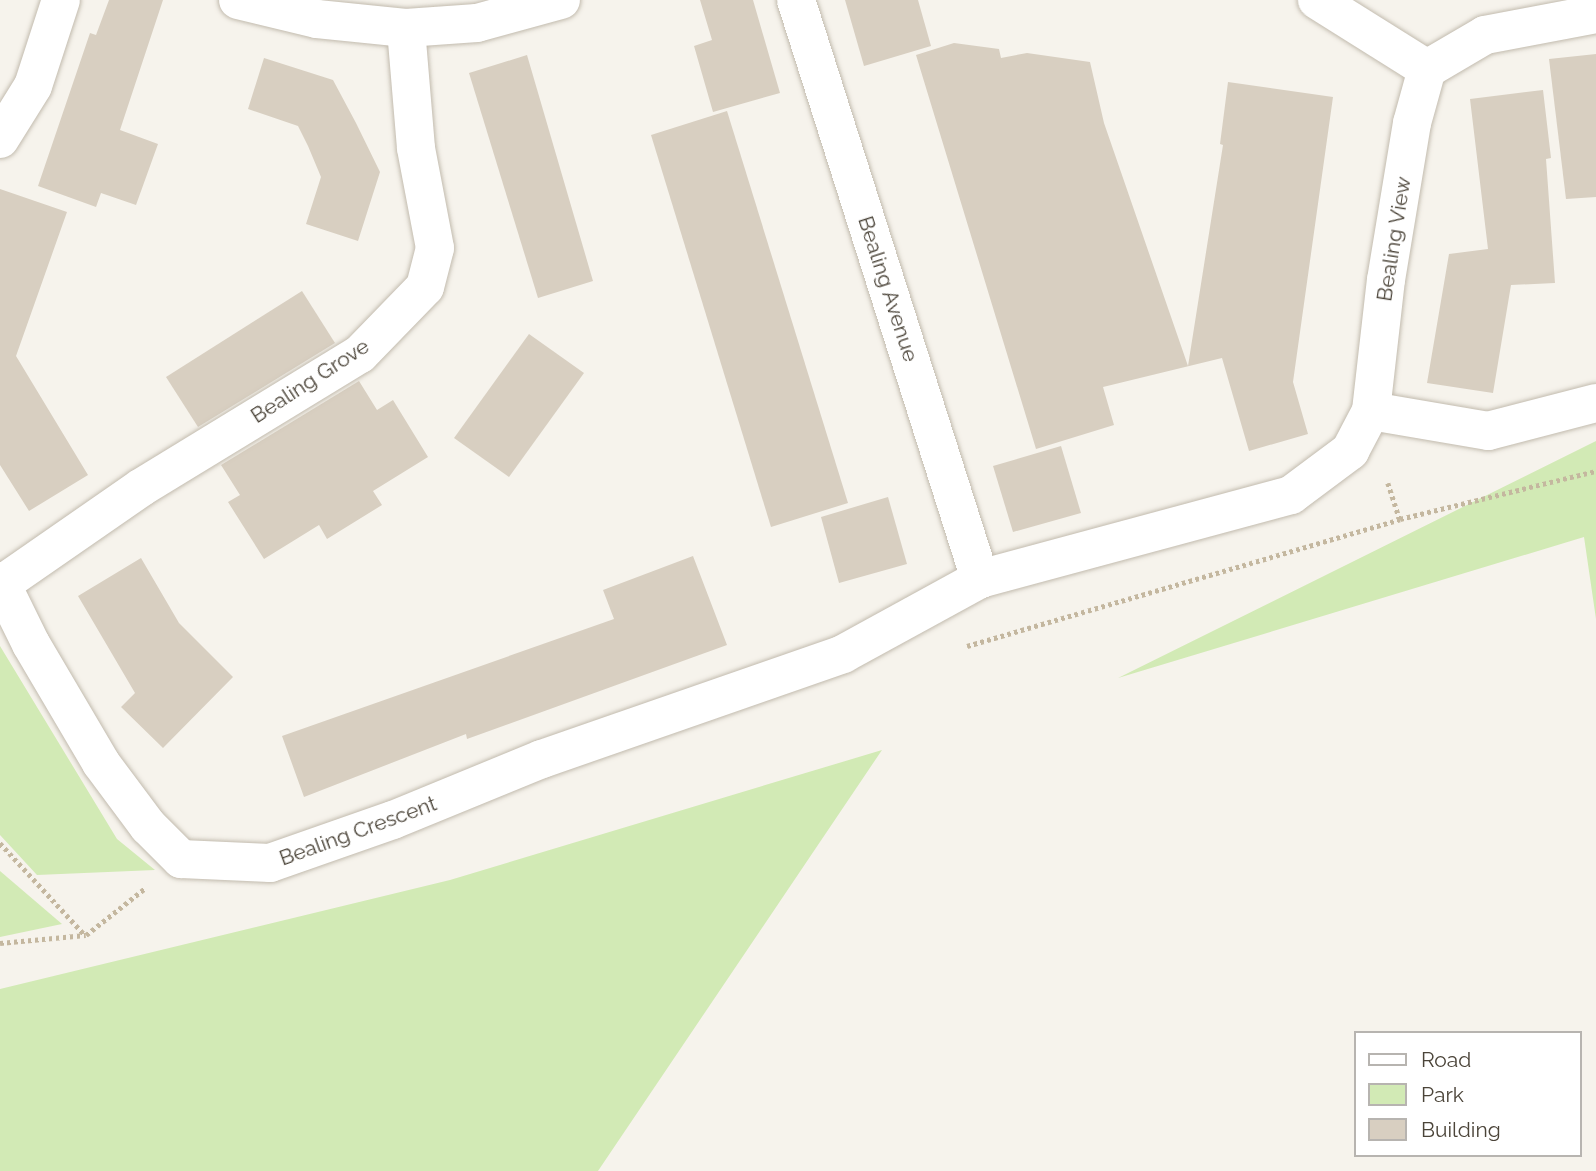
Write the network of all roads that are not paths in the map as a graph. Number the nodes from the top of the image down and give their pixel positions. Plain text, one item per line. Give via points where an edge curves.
1 (61, 0) edge
2 (238, 0) edge
3 (561, 0) edge
4 (796, 0) edge
5 (1317, 0) edge
6 (1589, 10) edge
7 (406, 28) junction
8 (1427, 69) junction
9 (0, 139) edge
10 (1596, 403) edge
11 (1371, 411) junction
12 (980, 579) junction
13 (1, 583) edge

1 - 9 street via 33,86
2 - 7 street via 317,19
3 - 7 street via 477,23
4 - 12 street, Bealing Avenue
5 - 8 street
6 - 8 street via 1485,35
7 - 13 street, Bealing Grove via 416,148 435,248 425,287 360,354 142,486
8 - 11 street, Bealing View via 1412,123 1385,279
10 - 11 street via 1488,431
11 - 12 street, Bealing View via 1350,451 1291,495
12 - 13 street, Bealing Crescent via 842,654 542,759 393,820 270,863 181,859 148,826 101,763

